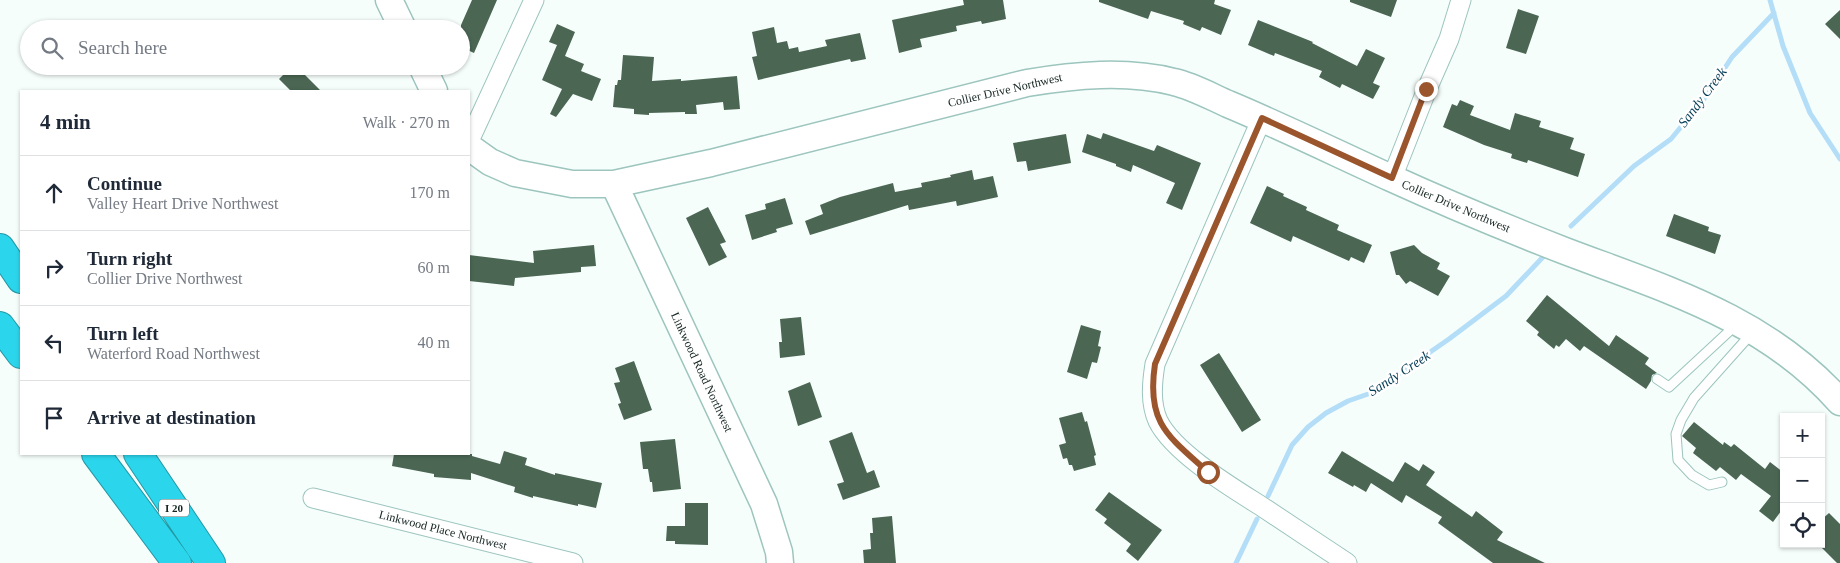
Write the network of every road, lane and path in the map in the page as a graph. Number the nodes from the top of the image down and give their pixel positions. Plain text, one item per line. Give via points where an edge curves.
1 (389, 0) edge
2 (534, 0) edge
3 (1461, 0) edge
4 (399, 20) edge
5 (426, 75) edge
6 (434, 90) edge
7 (1262, 118) junction
8 (470, 139) edge
9 (470, 148) edge
10 (1392, 178) junction
11 (614, 184) junction
12 (0, 248) edge
13 (20, 278) edge
14 (0, 326) edge
15 (1746, 326) junction
16 (20, 353) edge
17 (1657, 379) dead end
18 (1840, 402) edge
19 (97, 455) edge
20 (139, 455) edge
21 (1722, 482) dead end
22 (313, 498) dead end
23 (177, 563) edge
24 (211, 563) edge
25 (573, 563) edge
26 (780, 563) edge
27 (1347, 563) edge

1 - 4 main road
2 - 8 street
3 - 10 street via 1449,39
5 - 6 main road
7 - 10 main road, Collier Drive Northwest
7 - 11 main road, Collier Drive Northwest via 1174,82 1122,74 1069,76 1027,83
7 - 27 street via 1155,364 1154,406 1158,421 1172,439 1208,472
9 - 11 main road, Collier Drive Northwest via 490,162 515,173 572,184
10 - 15 main road, Collier Drive Northwest via 1526,236 1700,302
11 - 26 main road, Linkwood Road Northwest via 764,504
12 - 13 highway
14 - 16 highway
15 - 17 lane via 1669,387
15 - 18 main road, Collier Drive Northwest via 1806,369
15 - 21 lane via 1694,398 1676,434 1678,460 1692,475 1709,485
19 - 23 highway
20 - 24 highway, I 20
22 - 25 street, Linkwood Place Northwest

